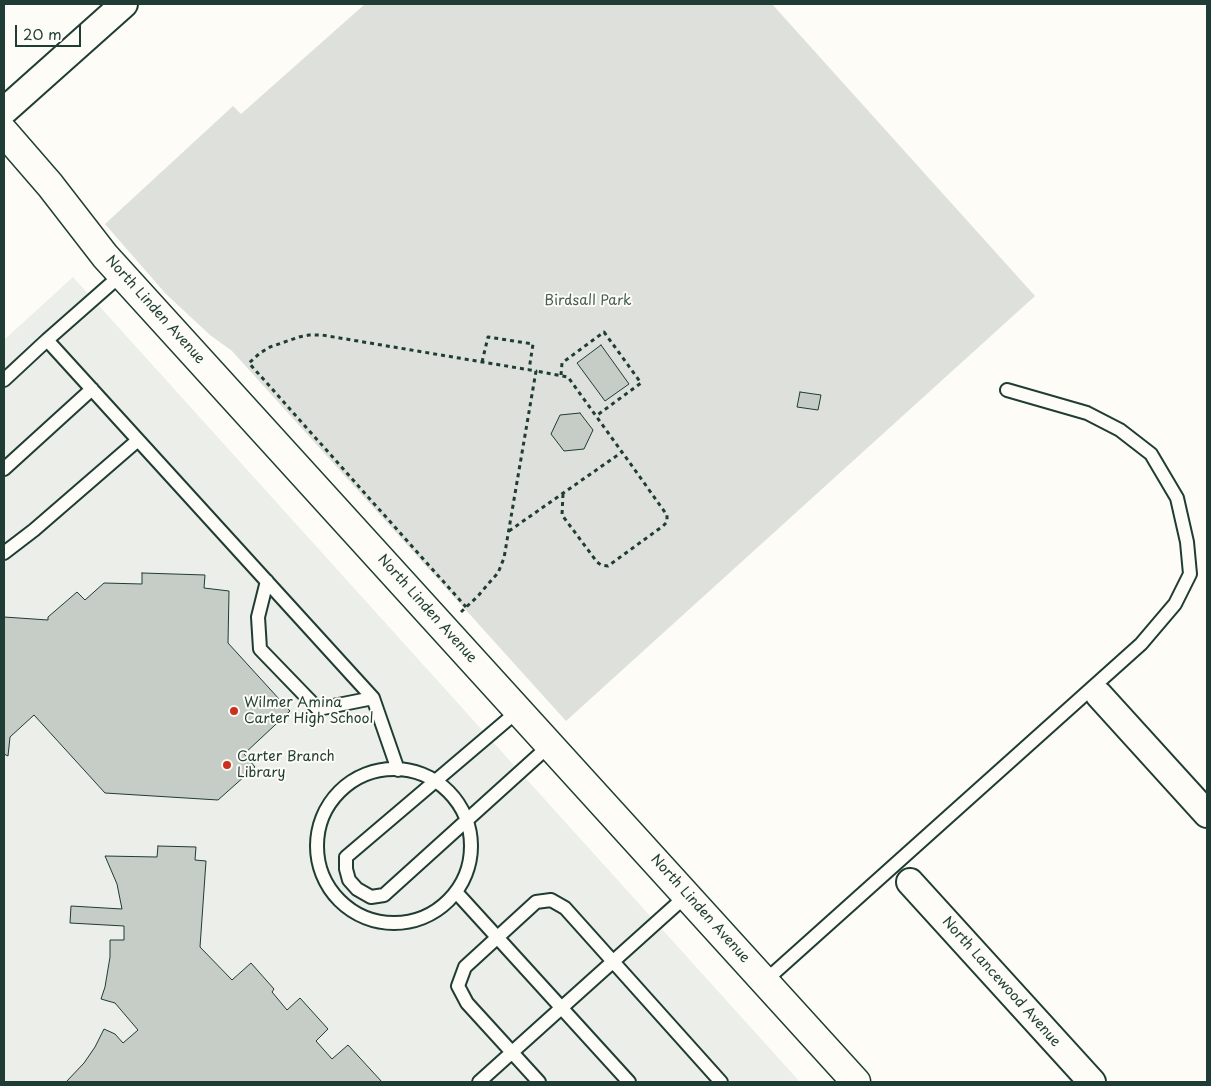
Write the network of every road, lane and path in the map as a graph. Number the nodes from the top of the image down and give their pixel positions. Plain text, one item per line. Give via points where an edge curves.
1 (124, 4) edge
2 (4, 111) edge
3 (4, 132) edge
4 (122, 274) junction
5 (47, 340) junction
6 (482, 362) junction
7 (529, 370) junction
8 (536, 371) junction
9 (561, 376) junction
10 (4, 380) edge
11 (92, 390) junction
12 (1007, 390) dead end
13 (596, 416) junction
14 (138, 440) junction
15 (622, 452) junction
16 (4, 469) edge
17 (563, 494) junction
18 (509, 532) junction
19 (4, 553) edge
20 (267, 581) junction
21 (466, 607) junction
22 (443, 627) junction
23 (1099, 695) dead end
24 (373, 698) junction
25 (518, 710) junction
26 (550, 745) junction
27 (398, 770) junction
28 (435, 781) junction
29 (1203, 802) edge
30 (467, 820) junction
31 (910, 882) dead end
32 (456, 892) junction
33 (687, 895) junction
34 (497, 937) junction
35 (612, 962) junction
36 (765, 982) junction
37 (561, 1008) junction
38 (512, 1052) junction
39 (479, 1082) edge
40 (539, 1082) edge
41 (629, 1082) edge
42 (721, 1082) edge
43 (856, 1082) edge
44 (1092, 1082) edge

1 - 2 street
3 - 4 street, North Linden Avenue
4 - 5 lane
4 - 22 street, North Linden Avenue
5 - 10 lane
5 - 11 lane
6 - 7 path
6 - 7 path via 488,337 533,344
6 - 21 path via 309,335 270,347 248,363
7 - 8 path
8 - 9 path
8 - 18 path
9 - 13 path via 568,376
9 - 13 path via 562,363 604,332 641,383
11 - 14 lane
11 - 16 lane
12 - 36 lane via 1087,413 1120,430 1151,454 1177,498 1190,574 1176,604 1142,644
13 - 15 path
14 - 19 lane
14 - 20 lane
15 - 17 path
15 - 17 path via 667,516 667,522 608,566 597,562 562,514
17 - 18 path
18 - 21 path via 498,572
20 - 24 lane
20 - 24 lane via 258,617 260,649 318,709
21 - 22 path
22 - 25 street, North Linden Avenue
23 - 29 street
24 - 27 lane
25 - 26 street, North Linden Avenue
25 - 28 lane
26 - 30 lane
26 - 33 street, North Linden Avenue
27 - 28 lane via 412,771
27 - 32 lane via 362,776 341,791 326,811 318,836 318,861 327,885 343,904 365,918 390,924 415,921 438,910
28 - 30 lane via 459,804
28 - 30 lane via 346,857 349,880 357,889 371,896 384,895
30 - 32 lane via 472,845 468,870
31 - 44 street, North Lancewood Avenue
32 - 34 lane
33 - 35 lane
33 - 36 street, North Linden Avenue
34 - 35 lane via 536,902 551,900 565,908
34 - 37 lane
34 - 38 lane via 465,967 458,986 467,1003
35 - 37 lane
35 - 42 lane
36 - 43 street, North Linden Avenue
37 - 38 lane
37 - 41 lane
38 - 39 lane
38 - 40 lane

